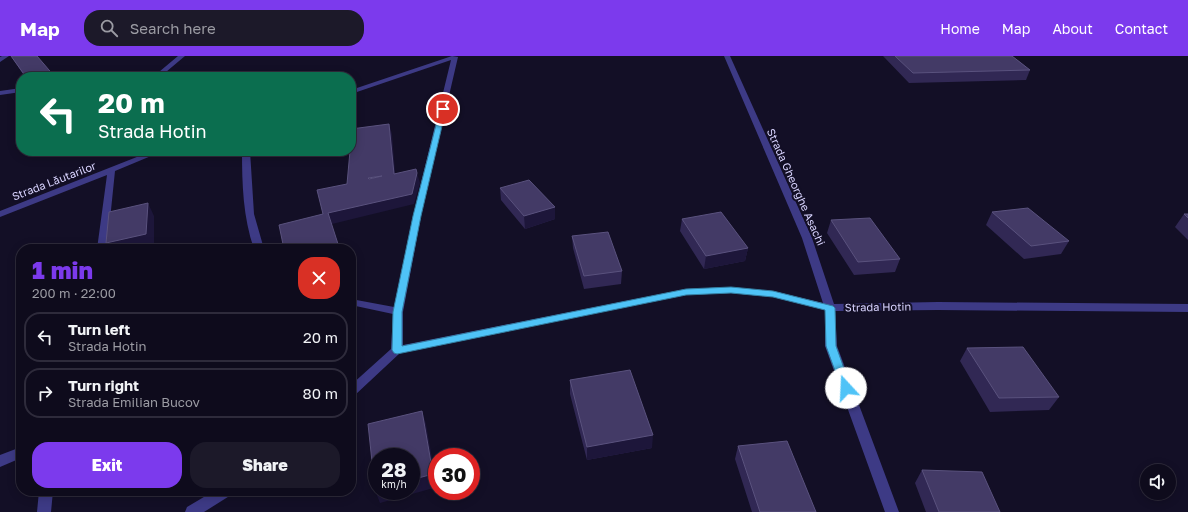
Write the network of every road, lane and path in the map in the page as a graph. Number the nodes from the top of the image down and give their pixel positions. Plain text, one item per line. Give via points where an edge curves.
1 (6, 56) edge
2 (182, 56) edge
3 (727, 56) edge
4 (455, 57) edge
5 (0, 60) edge
6 (162, 72) edge
7 (356, 90) edge
8 (16, 91) edge
9 (0, 93) edge
10 (148, 156) edge
11 (246, 156) edge
12 (111, 171) junction
13 (0, 214) edge
14 (103, 244) edge
15 (256, 244) edge
16 (356, 303) edge
17 (830, 308) junction
18 (1188, 308) edge
19 (398, 312) junction
20 (397, 350) junction
21 (356, 387) edge
22 (16, 454) edge
23 (0, 461) edge
24 (46, 496) edge
25 (218, 496) edge
26 (44, 512) edge
27 (192, 512) edge
28 (892, 512) edge

1 - 5 street
2 - 6 street
3 - 17 street, Strada Gheorghe Asachi via 807,238
4 - 7 street
4 - 19 street via 417,216
8 - 9 street
10 - 12 street, Strada Lăutarilor
11 - 15 street via 246,188
12 - 13 street, Strada Lăutarilor
12 - 14 street
16 - 19 street
17 - 18 street, Strada Hotin
17 - 20 street, Strada Hotin via 773,294 731,290 686,292
17 - 28 street, Strada Gheorghe Asachi via 831,346
19 - 20 street
20 - 21 street
22 - 23 street
24 - 26 street
25 - 27 street

